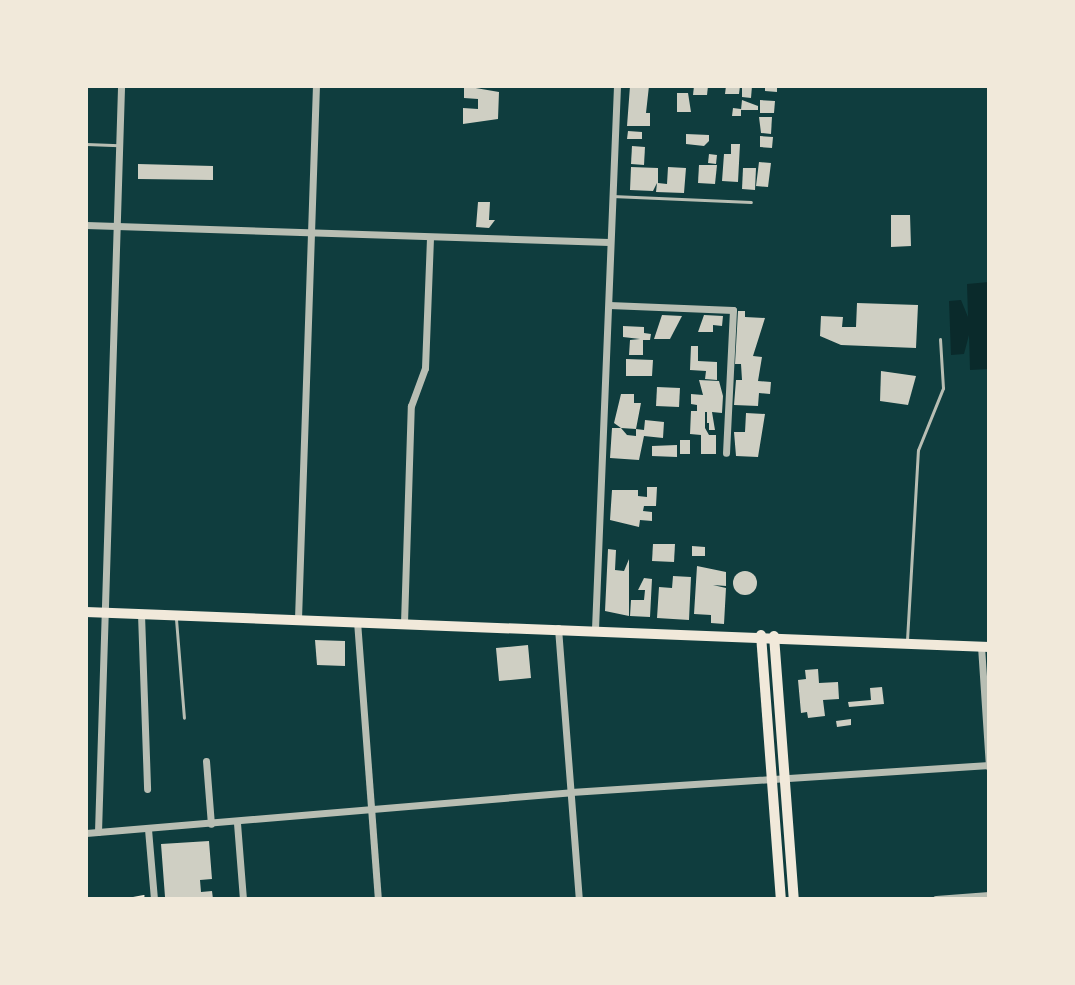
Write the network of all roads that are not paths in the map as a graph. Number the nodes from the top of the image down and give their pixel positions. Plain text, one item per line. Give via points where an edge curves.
1 (121, 86) edge
2 (316, 86) edge
3 (617, 86) edge
4 (86, 144) edge
5 (119, 145) junction
6 (612, 196) junction
7 (751, 202) dead end
8 (86, 225) edge
9 (115, 226) junction
10 (311, 231) junction
11 (430, 237) junction
12 (609, 242) junction
13 (609, 305) junction
14 (940, 339) dead end
15 (726, 453) dead end
16 (86, 612) edge
17 (101, 613) junction
18 (141, 614) junction
19 (175, 615) junction
20 (298, 619) junction
21 (357, 621) junction
22 (404, 623) junction
23 (558, 628) junction
24 (595, 629) junction
25 (761, 635) junction
26 (774, 636) junction
27 (907, 640) junction
28 (985, 647) edge
29 (184, 718) dead end
30 (206, 761) dead end
31 (989, 765) edge
32 (784, 777) junction
33 (771, 778) junction
34 (147, 789) dead end
35 (571, 792) junction
36 (372, 813) junction
37 (237, 823) junction
38 (211, 824) junction
39 (148, 829) junction
40 (98, 832) junction
41 (86, 833) edge
42 (989, 895) edge
43 (154, 899) edge
44 (243, 899) edge
45 (378, 899) edge
46 (579, 899) edge
47 (781, 899) edge
48 (794, 899) edge
49 (936, 899) edge

1 - 5 street
2 - 10 street
3 - 6 street
4 - 5 lane
5 - 9 street
6 - 7 lane
6 - 12 street
8 - 9 street
9 - 10 street
9 - 17 street
10 - 11 street
10 - 20 street
11 - 12 street
11 - 22 street via 425,368 411,406
12 - 13 street
13 - 15 street via 733,310
13 - 24 street
14 - 27 lane via 943,388 918,450
16 - 17 main road
17 - 18 main road
17 - 40 street
18 - 19 main road
18 - 34 street
19 - 20 main road
19 - 29 lane
20 - 21 main road
21 - 22 main road
21 - 36 street
22 - 23 main road
23 - 24 main road
23 - 35 street
24 - 25 main road
25 - 26 main road
25 - 33 main road
26 - 27 main road
26 - 32 main road
27 - 28 main road
28 - 31 street
30 - 38 street
31 - 32 street
32 - 33 street
32 - 48 main road
33 - 35 street
33 - 47 main road
35 - 36 street
35 - 46 street
36 - 37 street
36 - 45 street
37 - 38 street
37 - 44 street
38 - 39 street
39 - 40 street
39 - 43 street
40 - 41 street
42 - 49 street

